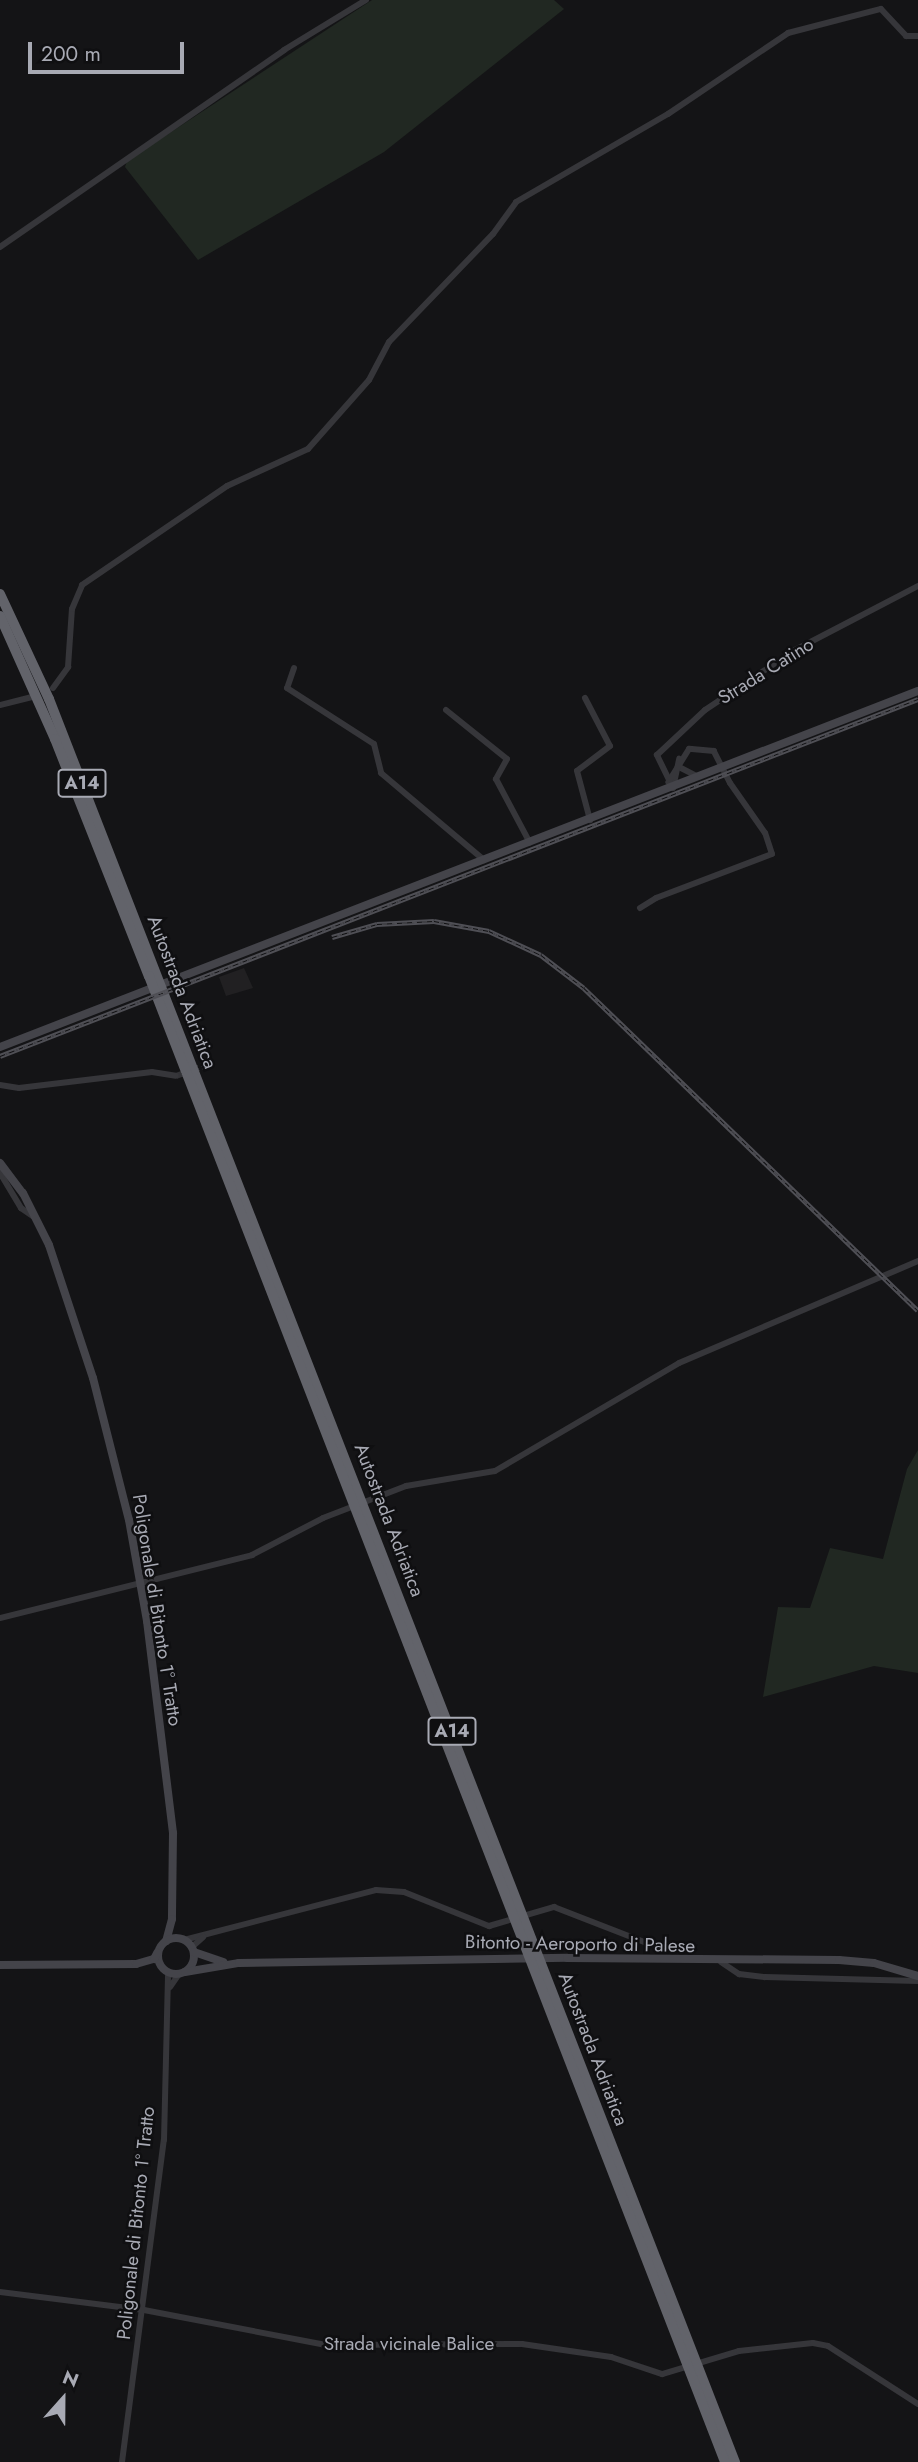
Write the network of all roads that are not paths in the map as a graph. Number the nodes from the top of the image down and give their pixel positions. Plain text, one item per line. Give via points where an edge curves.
1 (366, 0) edge
2 (918, 36) edge
3 (0, 247) edge
4 (918, 586) edge
5 (0, 594) edge
6 (0, 616) edge
7 (293, 668) dead end
8 (53, 688) dead end
9 (918, 691) edge
10 (32, 697) dead end
11 (585, 698) dead end
12 (0, 705) edge
13 (446, 709) dead end
14 (677, 767) junction
15 (662, 771) junction
16 (699, 777) junction
17 (671, 785) junction
18 (590, 820) junction
19 (530, 843) junction
20 (484, 860) junction
21 (640, 908) dead end
22 (152, 975) junction
23 (164, 1004) junction
24 (2, 1046) edge
25 (176, 1076) tunnel mouth
26 (0, 1085) edge
27 (0, 1163) edge
28 (0, 1173) edge
29 (37, 1219) junction
30 (918, 1261) edge
31 (140, 1583) junction
32 (0, 1618) edge
33 (172, 1919) junction
34 (208, 1935) junction
35 (181, 1939) junction
36 (166, 1941) junction
37 (652, 1945) dead end
38 (192, 1949) junction
39 (157, 1953) junction
40 (721, 1962) junction
41 (136, 1964) junction
42 (239, 1964) junction
43 (0, 1965) edge
44 (166, 1972) junction
45 (182, 1973) junction
46 (918, 1978) edge
47 (170, 1987) junction
48 (0, 2292) edge
49 (144, 2310) junction
50 (918, 2404) edge
51 (122, 2462) edge
52 (725, 2462) edge
53 (735, 2462) edge

1 - 3 street via 284,50
2 - 8 street via 906,36 881,9 788,33 668,114 516,202 494,234 389,342 369,380 308,449 227,486 82,585 72,609 68,667
4 - 15 street, Strada Catino via 795,650 705,710 657,755
5 - 22 highway, Autostrada Adriatica / A14 via 49,699
6 - 22 highway, Autostrada Adriatica / A14
7 - 20 street via 287,688 374,744 381,772
9 - 16 main road
10 - 12 street
11 - 18 street via 610,746 577,771
13 - 19 street via 507,759 496,779
14 - 15 street
14 - 16 street
14 - 17 street
14 - 21 street via 679,758 696,747 720,757 730,783 765,833 772,854
15 - 17 street
16 - 17 main road
17 - 18 main road
18 - 19 main road
19 - 20 main road
20 - 24 main road
22 - 23 highway, Autostrada Adriatica / A14
23 - 52 highway, Autostrada Adriatica / A14
23 - 53 highway, Autostrada Adriatica / A14
25 - 26 street via 152,1072 19,1088
27 - 29 main road, Poligonale di Bitonto 1° Tratto
28 - 29 street via 21,1209
29 - 31 main road, Poligonale di Bitonto 1° Tratto via 93,1378
30 - 31 street via 648,1379 495,1471 428,1481 339,1512 252,1555
31 - 32 street
31 - 33 main road, Poligonale di Bitonto 1° Tratto via 173,1832
33 - 35 main road
33 - 36 main road
34 - 35 street
34 - 37 street via 376,1890 404,1892 479,1923 498,1925 554,1907
34 - 38 street
35 - 36 main road
35 - 38 main road
36 - 39 main road
38 - 42 main road via 205,1959
38 - 45 main road via 193,1963
39 - 41 main road via 154,1959
39 - 44 main road
40 - 42 main road, Bitonto - Aeroporto di Palese via 502,1958
40 - 46 main road, Bitonto - Aeroporto di Palese via 839,1960 874,1963
40 - 46 street via 739,1974 765,1977
41 - 43 main road
41 - 44 main road
42 - 45 main road
44 - 45 main road
44 - 47 street, Poligonale di Bitonto 1° Tratto
45 - 47 street
47 - 49 street, Poligonale di Bitonto 1° Tratto via 164,2140
48 - 49 street, Strada vicinale Balice
49 - 50 street, Strada vicinale Balice via 325,2345 522,2344 611,2357 662,2374 710,2358 813,2343 828,2346
49 - 51 street, Poligonale di Bitonto 1° Tratto

